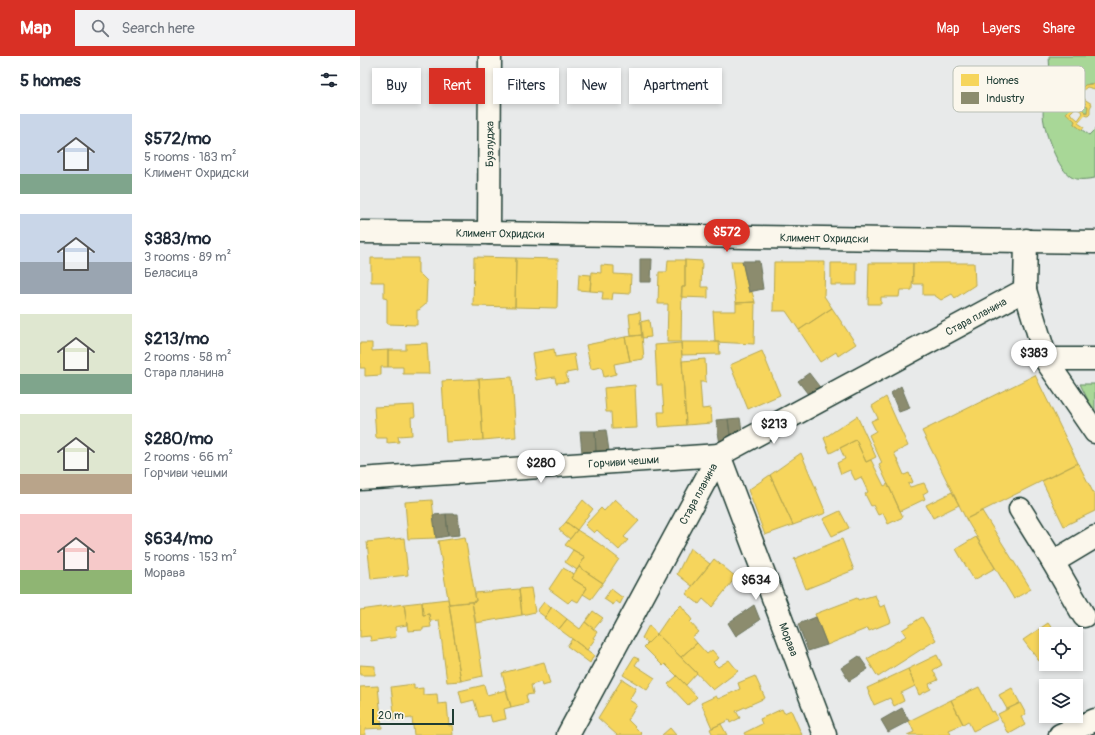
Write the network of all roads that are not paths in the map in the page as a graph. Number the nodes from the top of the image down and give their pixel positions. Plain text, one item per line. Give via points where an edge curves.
1 (490, 56) edge
2 (360, 232) edge
3 (489, 233) junction
4 (1026, 240) junction
5 (1095, 242) edge
6 (1025, 290) junction
7 (1046, 359) junction
8 (1095, 359) edge
9 (1095, 432) edge
10 (719, 455) junction
11 (360, 479) edge
12 (1020, 509) dead end
13 (1095, 537) edge
14 (1053, 562) junction
15 (1084, 616) dead end
16 (1095, 720) edge
17 (568, 735) edge
18 (824, 735) edge
19 (1060, 735) edge

1 - 3 street, Бузлуджа
2 - 3 street, Климент Охридски
3 - 4 street, Климент Охридски
4 - 5 street, Климент Охридски
4 - 6 street
6 - 7 street
6 - 10 street, Стара планина
7 - 8 street
7 - 9 street
10 - 11 street, Горчиви чешми
10 - 17 street, Стара планина
10 - 18 street, Морава
12 - 14 street
13 - 14 street
14 - 15 street
16 - 19 street

